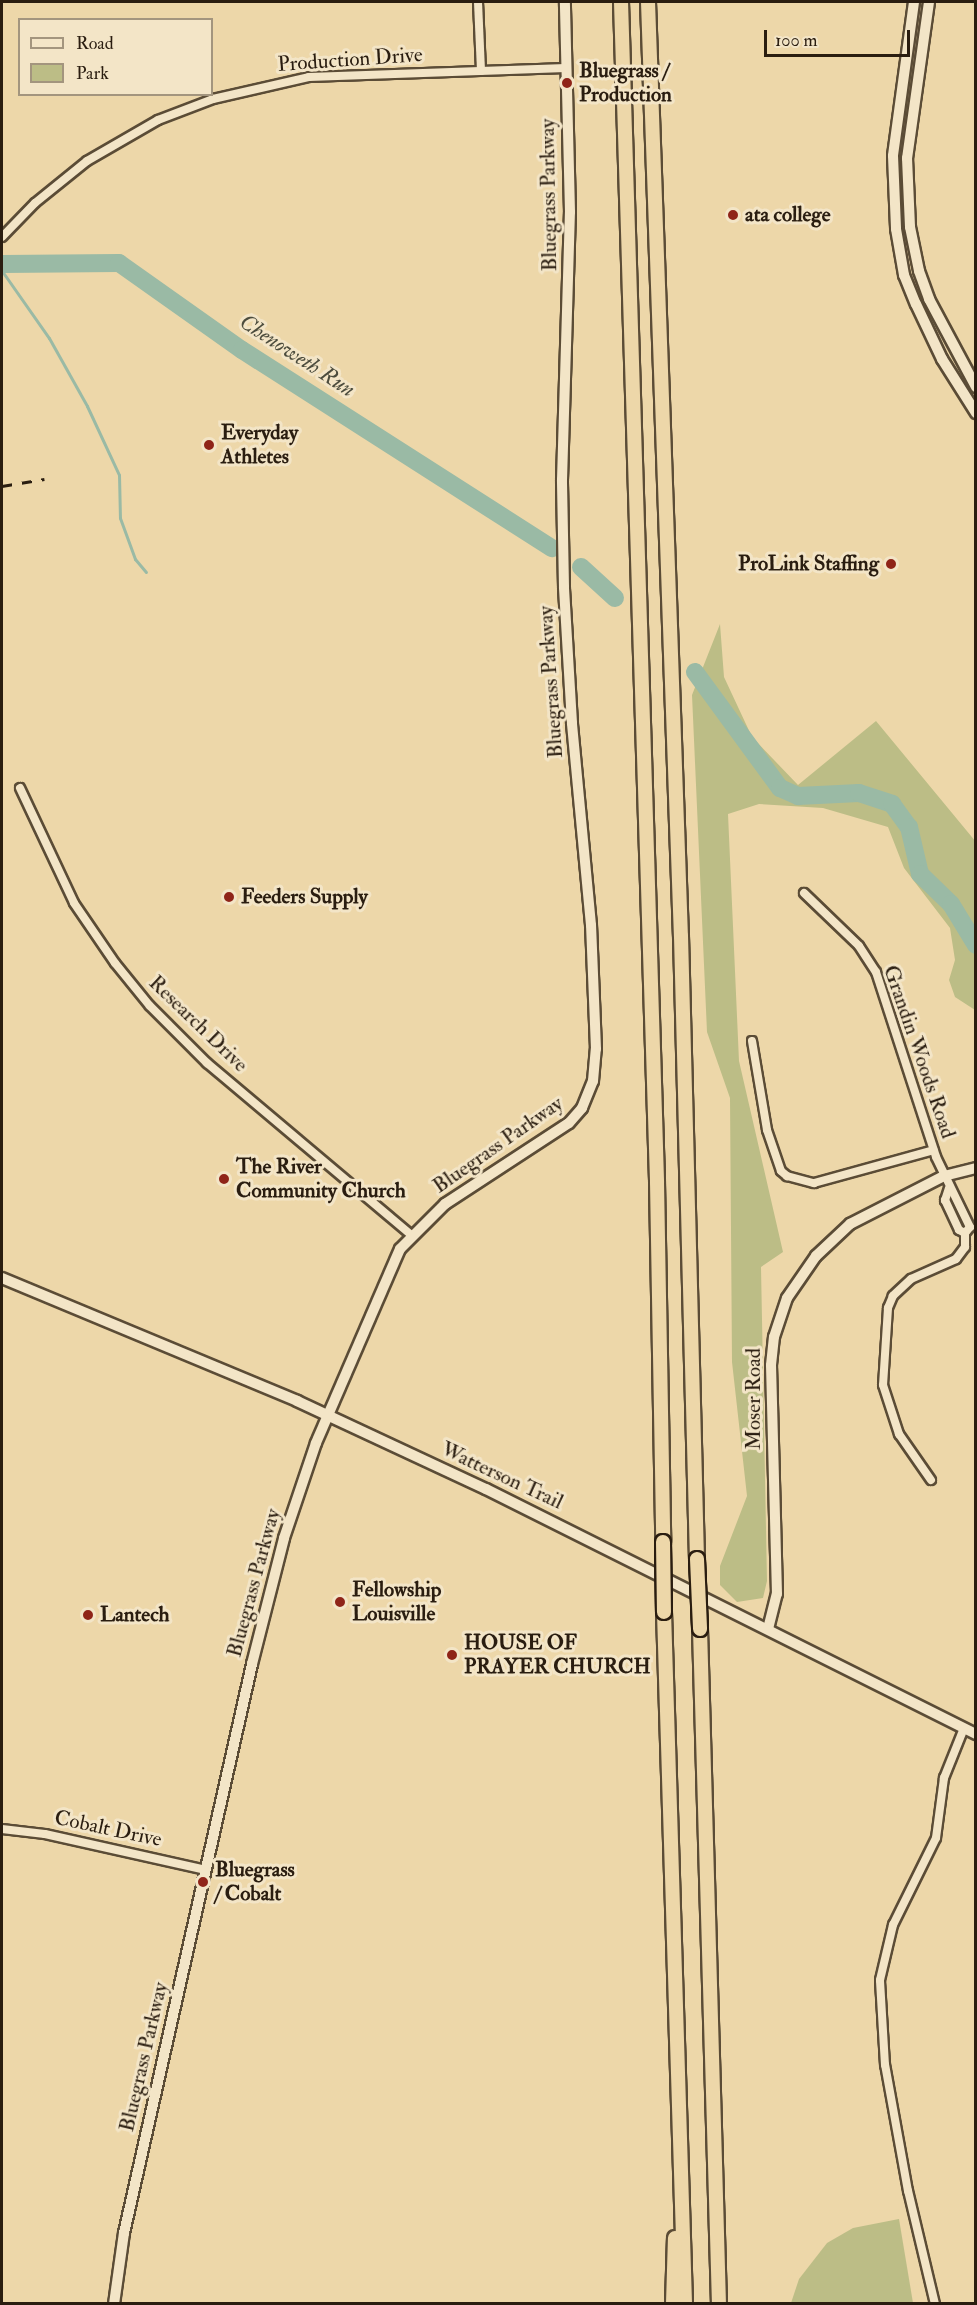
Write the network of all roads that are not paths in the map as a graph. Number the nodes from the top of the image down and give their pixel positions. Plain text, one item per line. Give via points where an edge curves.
1 (478, 2) edge
2 (565, 2) edge
3 (621, 2) edge
4 (648, 2) edge
5 (914, 2) edge
6 (928, 2) edge
7 (567, 68) junction
8 (481, 71) junction
9 (2, 237) edge
10 (975, 387) edge
11 (975, 413) edge
12 (20, 788) dead end
13 (804, 893) dead end
14 (752, 1041) dead end
15 (934, 1150) junction
16 (975, 1168) edge
17 (944, 1176) junction
18 (949, 1188) junction
19 (965, 1233) junction
20 (411, 1235) junction
21 (2, 1278) edge
22 (328, 1416) junction
23 (930, 1480) dead end
24 (768, 1629) junction
25 (964, 1728) junction
26 (975, 1734) edge
27 (2, 1828) edge
28 (206, 1870) junction
29 (681, 2061) junction
30 (114, 2304) edge
31 (673, 2304) edge
32 (685, 2304) edge
33 (719, 2304) edge
34 (936, 2304) edge

1 - 8 street
2 - 7 street, Bluegrass Parkway
3 - 29 highway, bridge via 657,1182 664,1612
4 - 33 highway, bridge via 681,936
5 - 11 street via 893,156 896,229 904,274 916,304 942,359
6 - 10 street via 907,158 910,227 918,271 929,299
7 - 8 street, Production Drive
7 - 20 street, Bluegrass Parkway via 570,212 562,468 565,598 571,712 591,925 596,1069 586,1102 569,1123 445,1204
8 - 9 street, Production Drive via 309,77 253,87 187,107 87,161 34,203
12 - 20 street, Research Drive via 74,903 150,1006 207,1062
13 - 15 street, Grandin Woods Road via 859,946 876,972
14 - 15 street via 767,1130 781,1171 787,1176 814,1183
15 - 17 street, Grandin Woods Road
16 - 17 street, Moser Road
17 - 18 street, Grandin Woods Road
17 - 24 street, Moser Road via 850,1224 816,1256 788,1298 774,1337 771,1365 777,1594
18 - 19 street via 945,1200 959,1230
18 - 19 street via 957,1194 970,1227
19 - 23 street via 965,1247 956,1259 911,1279 892,1296 888,1308 883,1385 899,1434
20 - 22 street, Bluegrass Parkway via 389,1270
21 - 22 street, Watterson Trail
22 - 24 street, Watterson Trail via 536,1513
22 - 28 street, Bluegrass Parkway via 294,1507 273,1579
24 - 25 street, Watterson Trail
25 - 26 street, Watterson Trail
25 - 34 street via 944,1778 936,1839 893,1925 880,1980 885,2065 908,2191
27 - 28 street, Cobalt Drive via 66,1838
28 - 30 street, Bluegrass Parkway via 120,2249
29 - 31 highway
29 - 32 highway

